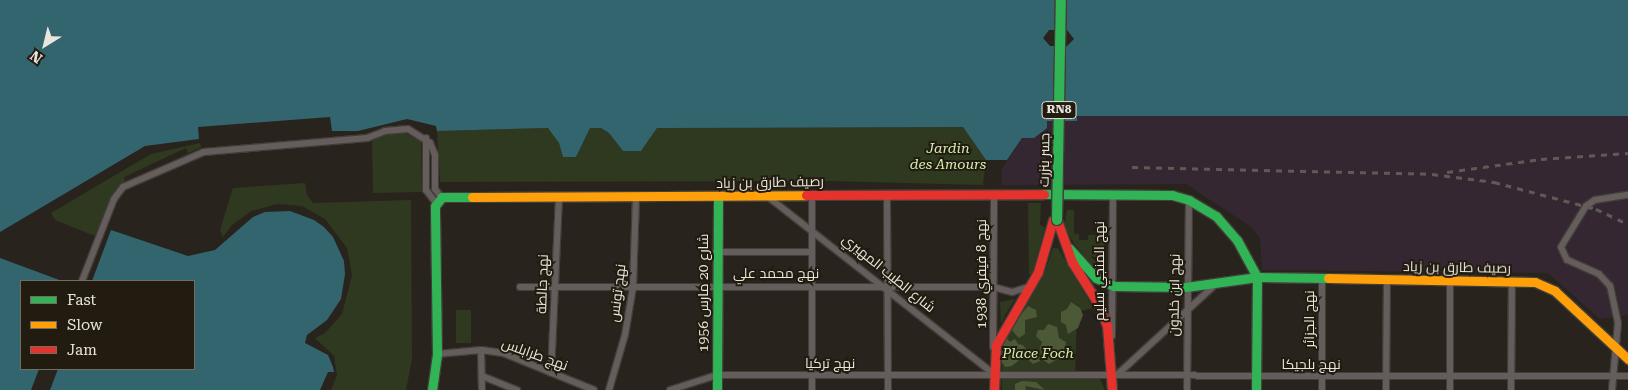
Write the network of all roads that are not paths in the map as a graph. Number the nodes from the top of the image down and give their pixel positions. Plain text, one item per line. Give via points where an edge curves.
1 (1057, 0) edge
2 (1061, 0) edge
3 (994, 194) junction
4 (766, 195) junction
5 (812, 195) junction
6 (887, 195) junction
7 (1113, 195) junction
8 (1628, 195) edge
9 (636, 196) junction
10 (718, 196) junction
11 (559, 197) junction
12 (439, 200) junction
13 (1189, 200) junction
14 (810, 226) junction
15 (1056, 227) junction
16 (716, 252) junction
17 (811, 252) junction
18 (1257, 278) junction
19 (1322, 278) junction
20 (82, 280) edge
21 (1387, 280) junction
22 (1450, 281) junction
23 (1512, 282) junction
24 (1217, 283) junction
25 (811, 286) junction
26 (1114, 286) junction
27 (520, 287) dead end
28 (633, 287) junction
29 (716, 287) junction
30 (886, 287) junction
31 (993, 287) junction
32 (1029, 287) junction
33 (1186, 287) junction
34 (554, 288) junction
35 (1186, 311) junction
36 (1615, 347) junction
37 (1111, 348) junction
38 (481, 350) junction
39 (993, 353) junction
40 (436, 354) junction
41 (1628, 359) edge
42 (551, 373) junction
43 (994, 374) junction
44 (1115, 374) junction
45 (717, 375) junction
46 (888, 375) junction
47 (482, 376) junction
48 (812, 376) junction
49 (1256, 376) junction
50 (1512, 376) junction
51 (1612, 376) junction
52 (1628, 376) edge
53 (1187, 377) junction
54 (1322, 377) junction
55 (1386, 377) junction
56 (1450, 377) junction
57 (432, 390) edge
58 (482, 390) edge
59 (517, 390) edge
60 (594, 390) edge
61 (608, 390) edge
62 (670, 390) edge
63 (717, 390) edge
64 (812, 390) edge
65 (888, 390) edge
66 (994, 390) edge
67 (1112, 390) edge
68 (1186, 390) edge
69 (1256, 390) edge
70 (1322, 390) edge
71 (1386, 390) edge
72 (1450, 390) edge
73 (1512, 390) edge
74 (1612, 390) edge

1 - 15 main road, جسر بنزرت / RN8
2 - 15 main road, جسر بنزرت / RN8, bridge
3 - 6 main road, رصيف طارق بن زياد
3 - 7 main road, رصيف طارق بن زياد
3 - 31 street, نهج 8 فيفري 1938
4 - 5 main road, رصيف طارق بن زياد
4 - 10 main road, رصيف طارق بن زياد
4 - 14 street, شارع الطيب المهيري
5 - 6 main road, رصيف طارق بن زياد
5 - 14 street
6 - 30 street
7 - 13 main road, رصيف طارق بن زياد via 1172,195
7 - 26 street, نهج المنجي سليم
8 - 36 street via 1595,200 1586,206 1560,246 1567,260 1608,281 1618,316
9 - 10 main road, رصيف طارق بن زياد
9 - 11 main road, رصيف طارق بن زياد
9 - 28 street, نهج تونس
10 - 16 main road, شارع 20 مارس 1956
11 - 12 main road, رصيف طارق بن زياد
11 - 34 street, نهج جالطة
12 - 20 street via 435,189 435,155 426,138 415,131 402,129 367,138 210,151 128,184 119,192
12 - 40 main road
13 - 18 main road, رصيف طارق بن زياد via 1228,227
13 - 33 street, نهج ابن خلدون
14 - 17 street
14 - 30 street, شارع الطيب المهيري
15 - 26 main road via 1096,278
15 - 32 main road, RN8
15 - 37 main road, نهج المنجي سليم via 1103,314
16 - 17 street
16 - 29 main road, شارع 20 مارس 1956
17 - 25 street
18 - 19 main road, رصيف طارق بن زياد
18 - 24 main road, رصيف طارق بن زياد
18 - 49 main road
19 - 21 main road, رصيف طارق بن زياد
19 - 54 street, نهج الجزائر
21 - 22 main road, رصيف طارق بن زياد
21 - 55 street
22 - 23 main road, رصيف طارق بن زياد
22 - 56 street
23 - 36 main road, رصيف طارق بن زياد via 1535,282 1555,291
23 - 50 street
24 - 33 main road, رصيف طارق بن زياد
24 - 35 street
25 - 29 street, نهج محمد علي
25 - 30 street, نهج محمد علي
25 - 48 street
26 - 33 main road
26 - 37 street, نهج المنجي سليم
27 - 34 street, نهج محمد علي
28 - 29 street, نهج محمد علي
28 - 34 street, نهج محمد علي
28 - 61 street, نهج تونس
29 - 45 main road, شارع 20 مارس 1956
30 - 31 street, نهج محمد علي
30 - 43 street, شارع الطيب المهيري
30 - 46 street
31 - 32 street, نهج محمد علي via 1012,292
31 - 39 street, نهج 8 فيفري 1938
32 - 39 main road, RN8 via 1006,323
33 - 35 street, نهج ابن خلدون
34 - 42 street, نهج جالطة
35 - 44 street
35 - 53 street, نهج ابن خلدون
36 - 41 main road, رصيف طارق بن زياد
36 - 51 street
37 - 44 main road, نهج المنجي سليم
38 - 40 street, نهج طرابلس
38 - 42 street, نهج طرابلس via 503,353
38 - 47 street
39 - 43 main road, RN8
40 - 57 main road
42 - 60 street, نهج طرابلس
43 - 44 street, نهج بلجيكا
43 - 46 street, نهج تركيا
43 - 66 main road, RN8
44 - 53 street, نهج بلجيكا
44 - 67 main road, نهج المنجي سليم
45 - 48 street, نهج تركيا
45 - 62 street, نهج تركيا
45 - 63 main road, شارع 20 مارس 1956
46 - 48 street, نهج تركيا
46 - 65 street
47 - 58 street
47 - 59 street
48 - 64 street
49 - 53 street, نهج بلجيكا
49 - 54 street, نهج بلجيكا
49 - 69 main road
50 - 51 street, نهج بلجيكا
50 - 56 street, نهج بلجيكا
50 - 73 street
51 - 52 street, نهج بلجيكا
51 - 74 street
53 - 68 street, نهج ابن خلدون
54 - 55 street, نهج بلجيكا
54 - 70 street, نهج الجزائر
55 - 56 street, نهج بلجيكا
55 - 71 street
56 - 72 street

